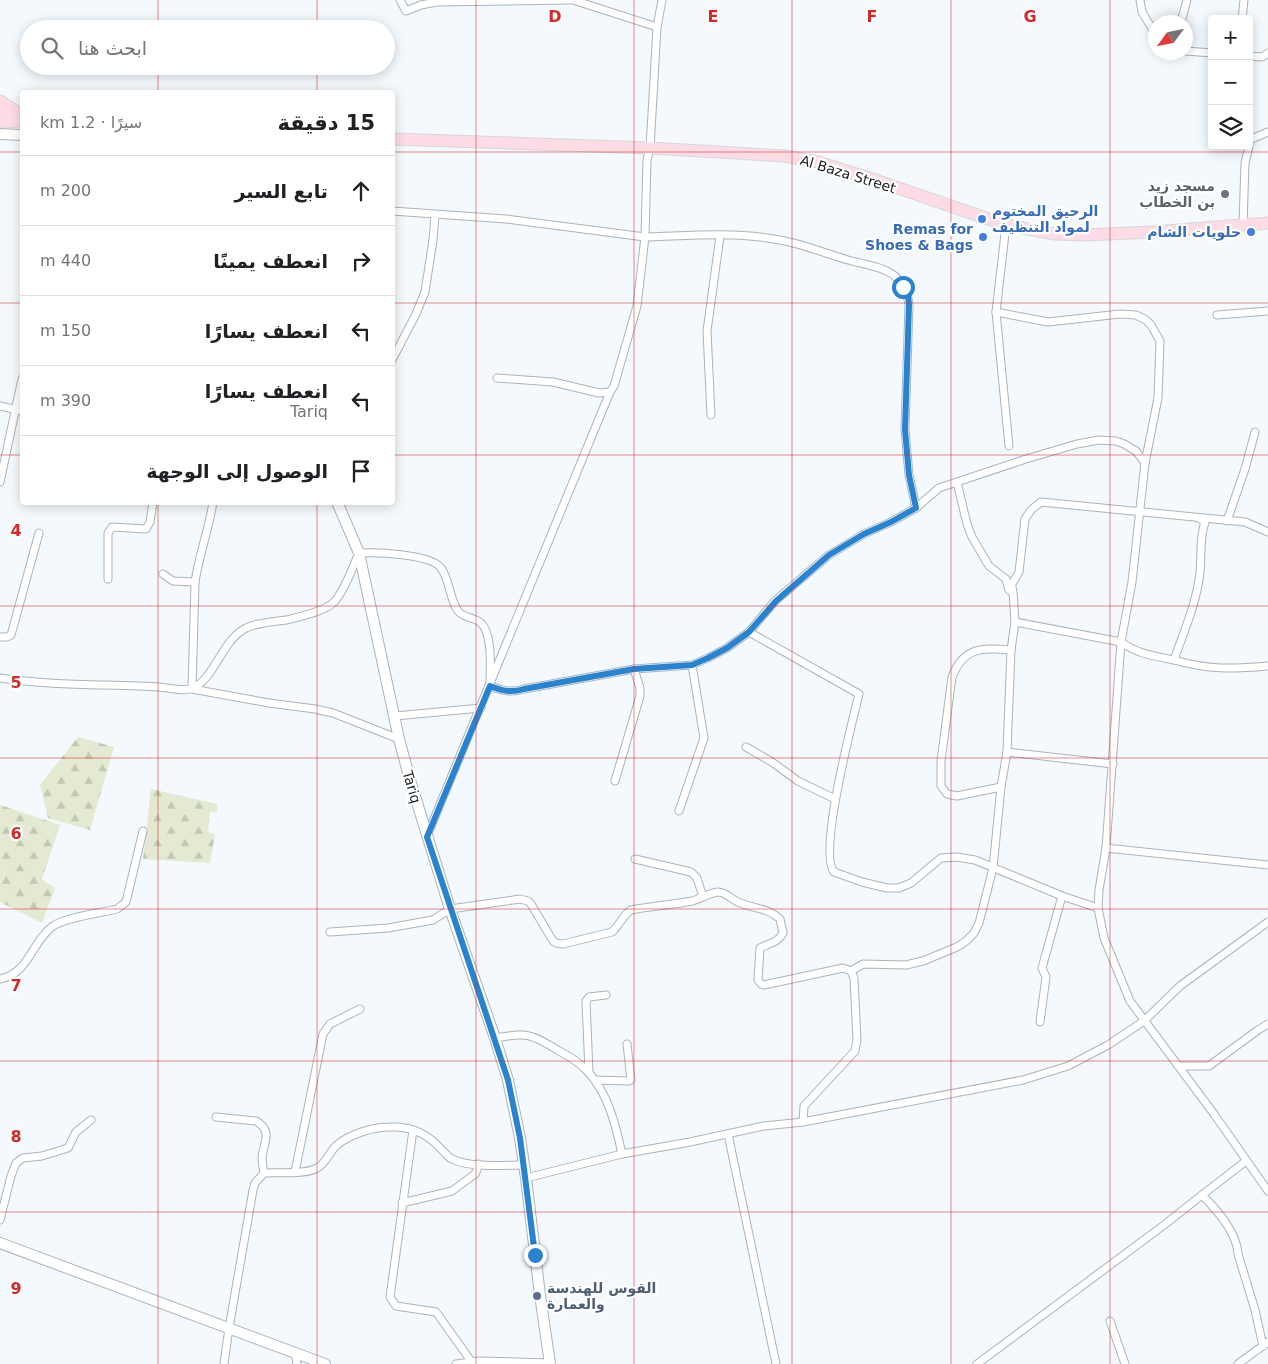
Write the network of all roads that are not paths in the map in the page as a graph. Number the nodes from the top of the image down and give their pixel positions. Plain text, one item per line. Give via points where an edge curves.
1 (400, 0) edge
2 (571, 0) edge
3 (662, 0) edge
4 (1140, 0) edge
5 (1187, 0) edge
6 (1244, 0) edge
7 (1183, 15) edge
8 (1242, 15) edge
9 (1148, 22) edge
10 (657, 27) junction
11 (1193, 52) edge
12 (1208, 53) edge
13 (1268, 53) edge
14 (1253, 56) edge
15 (0, 102) edge
16 (0, 113) edge
17 (20, 116) edge
18 (20, 117) edge
19 (20, 117) edge
20 (0, 121) edge
21 (0, 134) edge
22 (1267, 134) edge
23 (20, 135) edge
24 (395, 139) edge
25 (1253, 139) edge
26 (650, 148) junction
27 (1248, 150) edge
28 (395, 211) edge
29 (434, 215) junction
30 (1268, 223) edge
31 (1243, 225) junction
32 (1006, 226) junction
33 (720, 236) junction
34 (645, 237) junction
35 (1268, 311) edge
36 (996, 312) junction
37 (1217, 315) dead end
38 (395, 354) edge
39 (497, 378) dead end
40 (610, 392) junction
41 (0, 406) edge
42 (20, 410) edge
43 (711, 415) dead end
44 (1255, 432) dead end
45 (1009, 446) dead end
46 (1145, 464) junction
47 (0, 482) edge
48 (957, 482) junction
49 (153, 505) edge
50 (213, 505) edge
51 (338, 505) edge
52 (916, 508) junction
53 (1140, 513) junction
54 (1198, 518) junction
55 (1227, 521) junction
56 (39, 532) dead end
57 (1268, 532) edge
58 (359, 553) junction
59 (163, 574) dead end
60 (108, 579) dead end
61 (195, 582) junction
62 (1009, 590) junction
63 (1015, 622) junction
64 (749, 632) junction
65 (0, 637) edge
66 (1121, 642) junction
67 (1012, 650) junction
68 (1174, 660) junction
69 (692, 665) junction
70 (1268, 666) edge
71 (634, 669) junction
72 (0, 678) edge
73 (490, 686) junction
74 (192, 689) junction
75 (481, 708) junction
76 (395, 716) junction
77 (399, 739) junction
78 (746, 748) dead end
79 (1007, 752) junction
80 (1113, 764) junction
81 (615, 781) dead end
82 (1001, 787) junction
83 (835, 799) junction
84 (679, 810) dead end
85 (143, 831) dead end
86 (427, 837) junction
87 (1106, 848) junction
88 (636, 859) dead end
89 (1268, 865) edge
90 (993, 868) junction
91 (1062, 896) junction
92 (703, 897) junction
93 (1098, 908) junction
94 (450, 909) junction
95 (1268, 922) edge
96 (330, 932) dead end
97 (851, 971) junction
98 (0, 979) edge
99 (606, 995) dead end
100 (360, 1009) dead end
101 (1144, 1021) junction
102 (1040, 1022) dead end
103 (1268, 1024) edge
104 (495, 1038) junction
105 (627, 1044) dead end
106 (1178, 1066) junction
107 (589, 1072) junction
108 (594, 1080) junction
109 (216, 1117) dead end
110 (91, 1120) dead end
111 (803, 1122) junction
112 (413, 1130) junction
113 (728, 1134) junction
114 (622, 1154) junction
115 (1246, 1161) junction
116 (478, 1164) junction
117 (524, 1165) junction
118 (295, 1172) junction
119 (264, 1173) junction
120 (526, 1178) junction
121 (1268, 1191) edge
122 (1202, 1195) junction
123 (402, 1203) junction
124 (0, 1220) edge
125 (0, 1243) edge
126 (1110, 1321) dead end
127 (229, 1328) junction
128 (1265, 1344) edge
129 (294, 1352) junction
130 (471, 1361) junction
131 (224, 1364) edge
132 (297, 1364) edge
133 (325, 1364) edge
134 (456, 1364) edge
135 (550, 1364) edge
136 (776, 1364) edge
137 (977, 1364) edge
138 (1125, 1364) edge
139 (1238, 1364) edge

1 - 2 street via 406,11 436,2
2 - 10 street
3 - 10 street
4 - 9 street
5 - 7 street
6 - 8 street
10 - 26 street
11 - 12 street
13 - 14 street via 1262,57
15 - 17 main road
16 - 18 main road
19 - 20 main road
21 - 23 main road
22 - 25 street
24 - 26 main road, Al Baza Street
26 - 32 main road, Al Baza Street via 785,156 818,162
26 - 34 street
27 - 31 street
28 - 29 street
29 - 34 street via 506,219
29 - 38 street via 425,292
30 - 31 main road, Al Baza Street
31 - 32 main road, Al Baza Street via 1085,235
32 - 36 street
33 - 34 street
33 - 43 street via 707,331
33 - 52 street via 766,237 793,242 880,267 899,278 908,295 909,305 905,430
34 - 40 street via 637,306
35 - 37 street
36 - 45 street
36 - 46 street via 1048,322 1136,315 1151,325 1160,341 1158,398
39 - 40 street via 554,382 599,393
40 - 73 street
41 - 42 street
42 - 47 street
44 - 55 street
46 - 48 street via 1136,451 1124,444 1098,440 1051,451
46 - 53 street
48 - 52 street via 939,488
48 - 62 street via 972,537 989,566 1006,579
49 - 60 street via 146,529 112,527 108,533
50 - 61 street
51 - 58 main road, Tariq
52 - 64 street via 829,555 776,601
53 - 54 street
53 - 62 street via 1041,502 1025,519 1019,572
53 - 66 street
54 - 55 street
54 - 68 street via 1205,522 1200,571 1195,598
55 - 57 street via 1245,522
56 - 65 street via 11,635
58 - 73 street via 403,555 431,561 440,567 459,613 478,621 487,632
58 - 74 street via 341,593 330,605 244,629
58 - 76 main road, Tariq
59 - 61 street via 173,580
61 - 74 street
62 - 63 street via 1012,587
63 - 66 street
63 - 67 street
64 - 69 street via 727,648
64 - 83 street via 858,694
66 - 68 street via 1142,654
66 - 80 street
67 - 79 street
67 - 82 street via 985,648 974,651 956,665 941,761 941,786 947,794 957,796
68 - 70 street via 1215,669
69 - 71 street
69 - 84 street via 704,738
71 - 73 street via 515,692
71 - 81 street via 640,696
72 - 74 street via 51,684
73 - 75 street
74 - 77 street via 315,709
75 - 76 street
75 - 86 street
76 - 77 main road, Tariq
77 - 86 main road, Tariq
78 - 83 street via 798,781
79 - 80 street
79 - 82 street
80 - 87 street
82 - 90 street
83 - 90 street via 830,863 837,875 893,888 906,886 936,860 947,856 975,860
85 - 98 street via 124,905 54,925 21,968
86 - 94 main road, Tariq
87 - 89 street
87 - 93 street
88 - 92 street via 691,872 697,878
90 - 91 street
90 - 97 street via 979,923 966,941 924,962 863,964
91 - 93 street
91 - 102 street via 1042,968 1046,977
92 - 94 street via 631,910 612,932 563,944 553,941 531,904 524,900 509,899
92 - 97 street via 716,892 725,893 736,901 767,910 780,919 781,936 758,952 758,980 761,984 839,968
93 - 101 street via 1111,956 1130,1001
94 - 96 street via 424,922
94 - 104 main road, Tariq
95 - 101 street via 1180,986
97 - 111 street via 854,978 855,1051 804,1106
99 - 107 street via 586,1000
100 - 118 street via 330,1024 323,1034
101 - 106 street
101 - 111 street via 1081,1060 1023,1080
103 - 106 street via 1209,1066
104 - 107 street via 516,1034 534,1036
104 - 117 main road, Tariq via 508,1080
105 - 108 street via 631,1080
106 - 115 street
107 - 108 street
108 - 114 street via 613,1114
109 - 119 street via 262,1124 267,1134 262,1162
110 - 124 street via 76,1132 68,1148 23,1158 16,1163
111 - 113 street
112 - 116 street via 431,1139 450,1159
112 - 118 street via 392,1126 360,1133 337,1145 320,1167
112 - 123 street
113 - 114 street
113 - 136 street
114 - 120 street
115 - 121 street
115 - 122 street
116 - 117 street
116 - 123 street via 475,1174 452,1191
117 - 120 main road, Tariq
118 - 119 street
119 - 127 street via 253,1190
120 - 135 main road, Tariq
122 - 128 street via 1228,1226 1238,1245
122 - 137 street
123 - 130 street via 390,1297 396,1306 436,1312
125 - 127 main road
126 - 138 street
127 - 129 main road
127 - 131 street
128 - 139 street
129 - 132 street
129 - 133 main road
130 - 134 street
130 - 135 street

